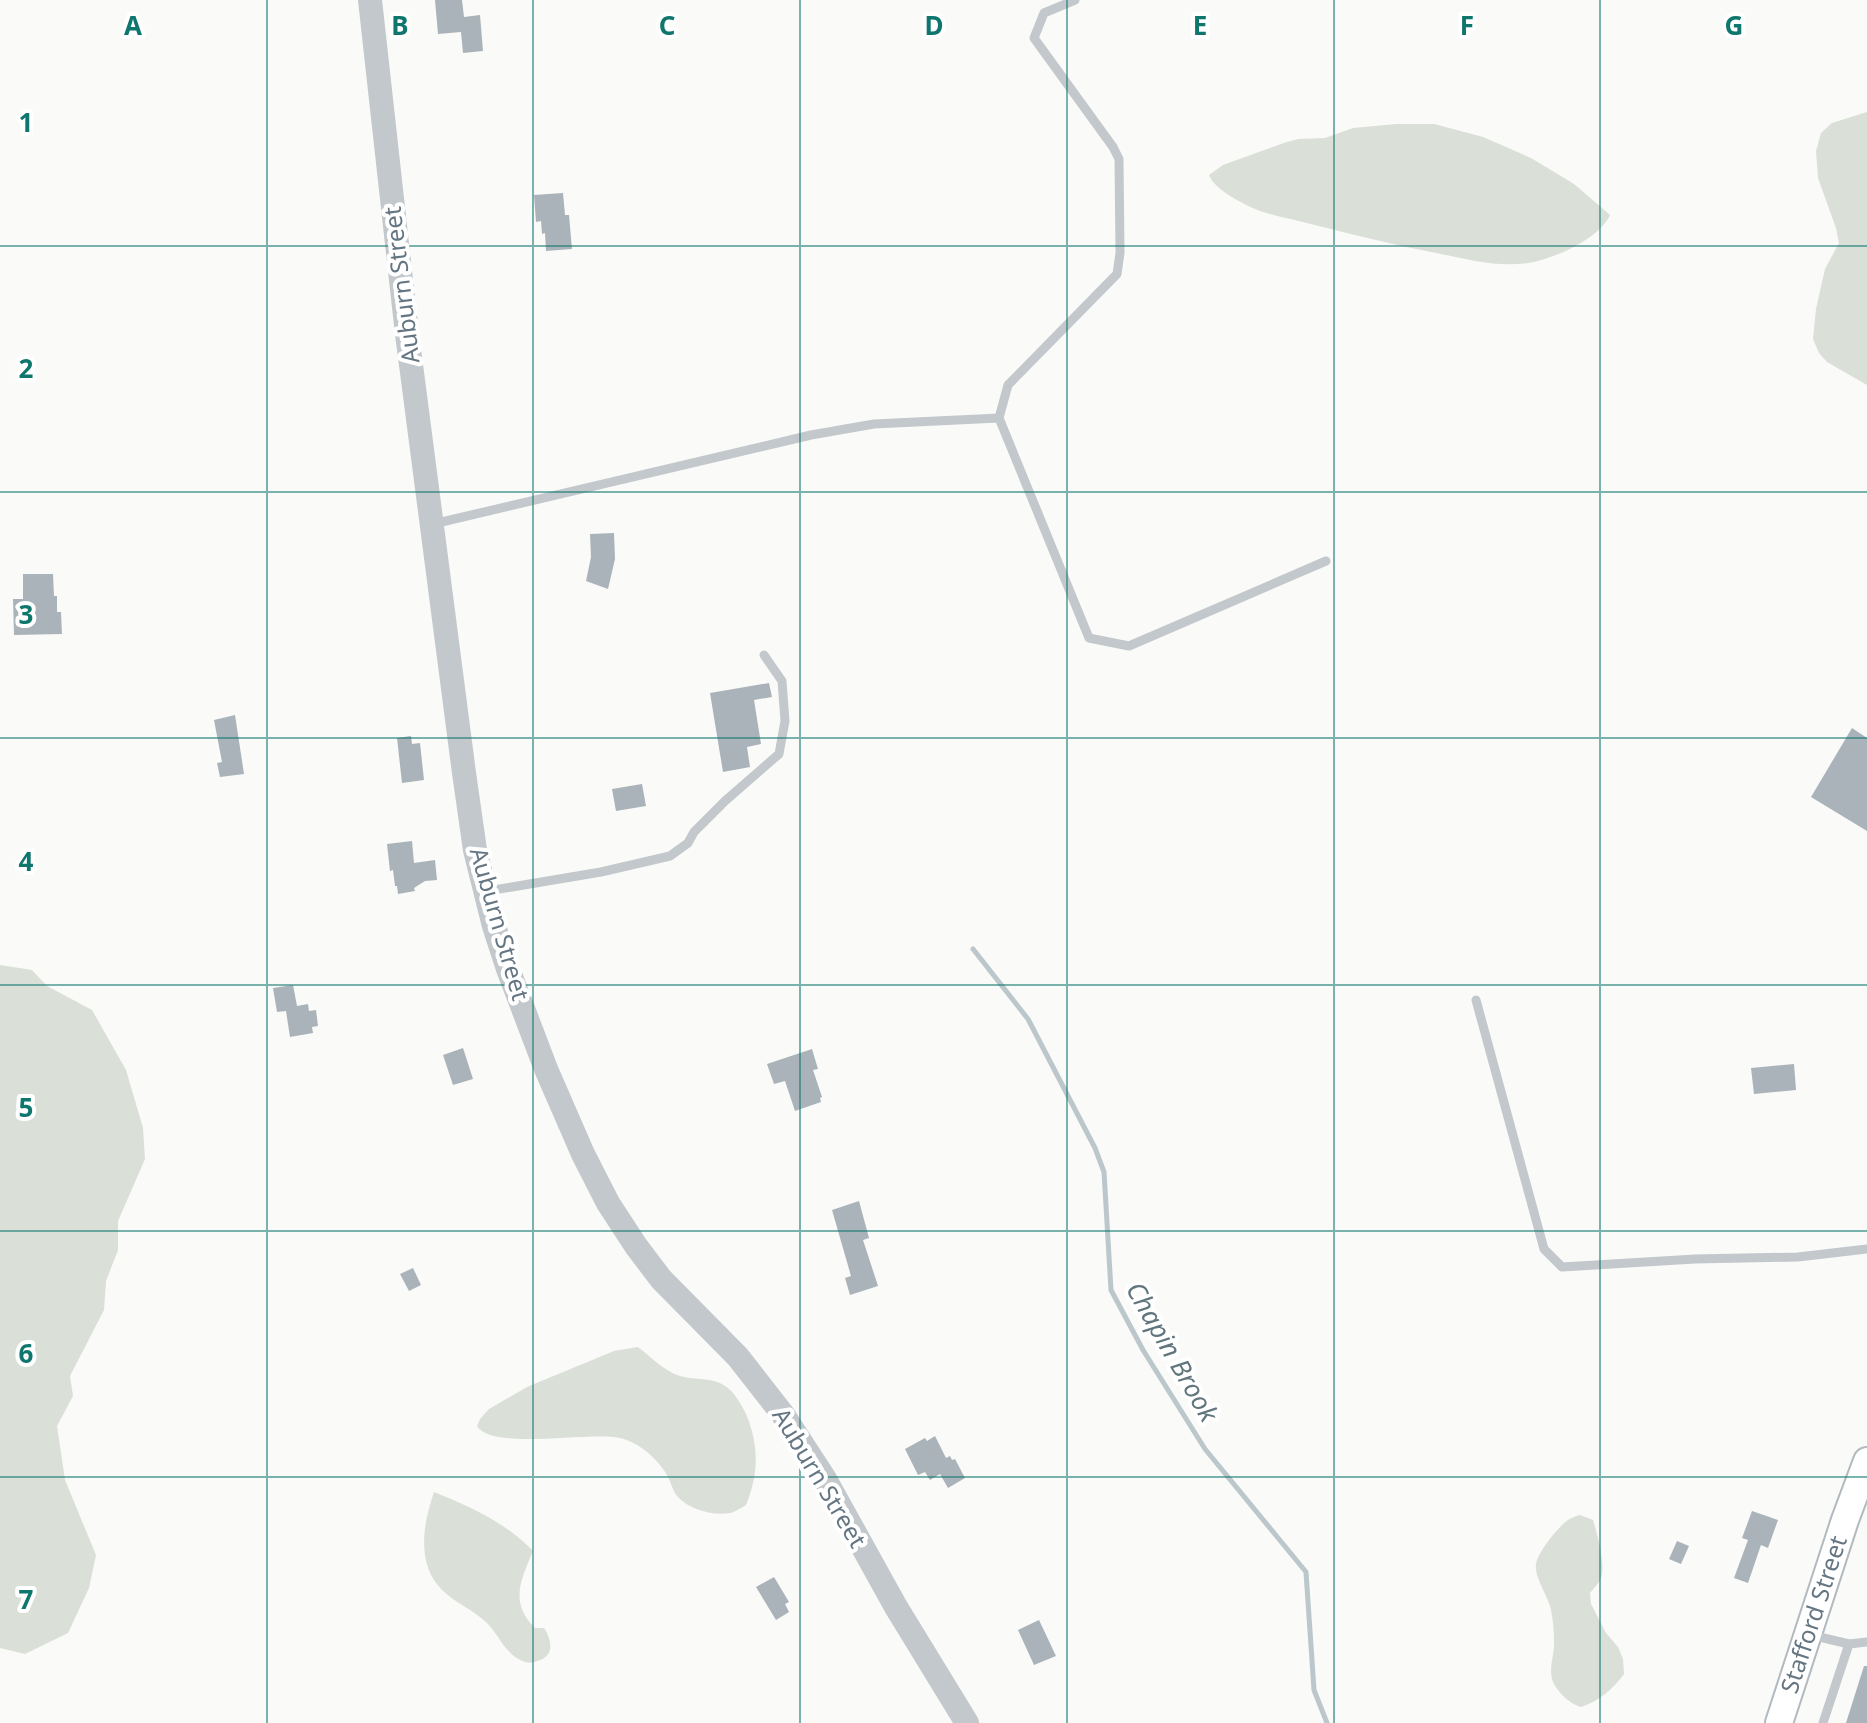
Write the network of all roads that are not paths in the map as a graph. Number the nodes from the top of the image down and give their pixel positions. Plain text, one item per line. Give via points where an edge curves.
1 (370, 0) edge
2 (1075, 0) edge
3 (999, 418) junction
4 (433, 524) junction
5 (1326, 561) dead end
6 (764, 655) dead end
7 (485, 891) junction
8 (1476, 1000) dead end
9 (1867, 1249) edge
10 (1867, 1461) edge
11 (1807, 1634) junction
12 (1867, 1642) edge
13 (1849, 1644) junction
14 (967, 1723) edge
15 (1779, 1723) edge
16 (1823, 1723) edge

1 - 4 street, Auburn Street
2 - 3 lane via 1044,13 1034,38 1119,159 1117,274 1008,385
3 - 4 lane via 874,424 811,435
3 - 5 lane via 1089,638 1129,646
4 - 7 street, Auburn Street via 464,773
6 - 7 lane via 782,681 785,721 779,754 725,801 688,843 670,856
7 - 14 street, Auburn Street via 546,1069 608,1203 661,1279 738,1357 784,1416
8 - 9 lane via 1544,1249 1562,1267
10 - 11 main road, Stafford Street
11 - 13 lane
11 - 15 main road, Stafford Street
12 - 13 lane
13 - 16 lane

